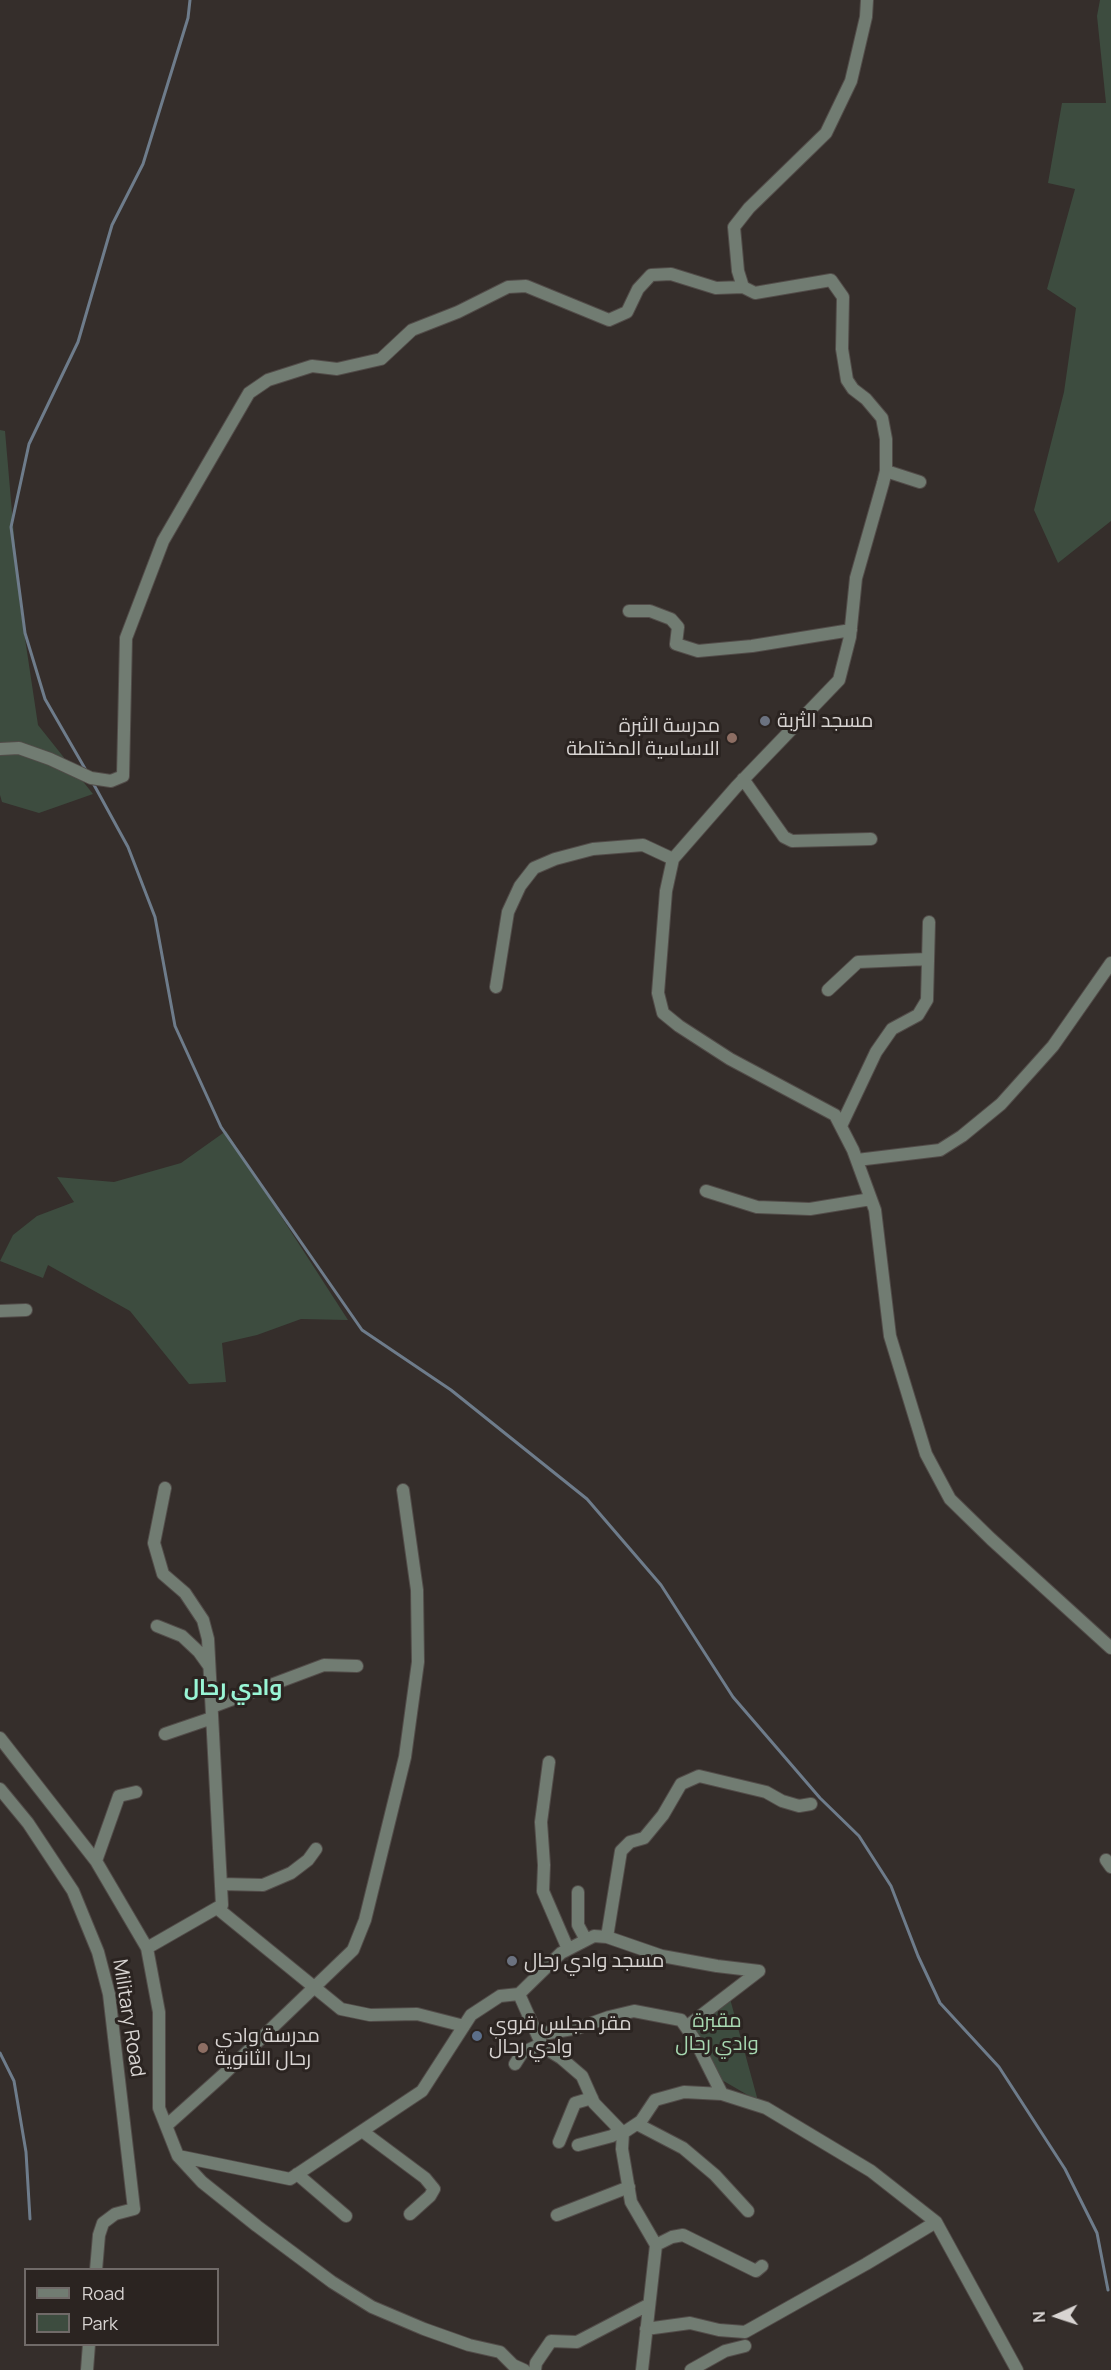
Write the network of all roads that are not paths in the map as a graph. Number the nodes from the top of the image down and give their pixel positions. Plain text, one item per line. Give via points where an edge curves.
1 (867, 0) edge
2 (743, 287) junction
3 (886, 471) junction
4 (920, 482) dead end
5 (629, 610) dead end
6 (851, 630) junction
7 (0, 748) edge
8 (743, 779) junction
9 (871, 839) dead end
10 (673, 859) junction
11 (929, 922) dead end
12 (928, 959) junction
13 (1111, 963) edge
14 (496, 987) dead end
15 (828, 990) dead end
16 (841, 1126) junction
17 (857, 1160) junction
18 (706, 1191) dead end
19 (871, 1199) junction
20 (26, 1310) dead end
21 (0, 1311) edge
22 (165, 1488) dead end
23 (403, 1490) dead end
24 (157, 1626) dead end
25 (1111, 1648) edge
26 (357, 1666) dead end
27 (209, 1667) junction
28 (212, 1712) junction
29 (165, 1734) dead end
30 (0, 1738) edge
31 (549, 1762) dead end
32 (0, 1789) edge
33 (136, 1792) dead end
34 (811, 1804) dead end
35 (315, 1849) dead end
36 (96, 1861) junction
37 (221, 1884) junction
38 (578, 1892) dead end
39 (217, 1908) junction
40 (607, 1937) junction
41 (586, 1940) junction
42 (147, 1948) junction
43 (568, 1949) junction
44 (315, 1987) junction
45 (519, 1994) junction
46 (464, 2026) junction
47 (686, 2027) junction
48 (535, 2030) junction
49 (542, 2044) junction
50 (515, 2064) dead end
51 (722, 2094) junction
52 (592, 2098) junction
53 (637, 2124) junction
54 (166, 2126) junction
55 (362, 2131) junction
56 (621, 2132) junction
57 (558, 2142) dead end
58 (578, 2145) dead end
59 (178, 2156) junction
60 (297, 2174) junction
61 (629, 2187) junction
62 (748, 2211) dead end
63 (410, 2214) dead end
64 (557, 2215) dead end
65 (345, 2216) dead end
66 (936, 2223) junction
67 (656, 2245) junction
68 (762, 2266) dead end
69 (96, 2268) edge
70 (648, 2305) junction
71 (646, 2328) junction
72 (89, 2346) edge
73 (745, 2346) dead end
74 (87, 2370) edge
75 (524, 2370) edge
76 (536, 2370) edge
77 (642, 2370) edge
78 (691, 2370) edge
79 (1017, 2370) edge

1 - 2 street via 851,81 826,133 749,208 734,228
2 - 3 street via 755,292 831,280 843,297 842,349 847,380 882,418
2 - 7 street via 716,288 671,274 651,275 638,289 627,312 609,320 526,286 508,287 412,330 381,359 337,369 312,366 268,380 249,393 163,541 126,638 123,776 111,781 91,778 19,748
3 - 4 street
3 - 6 street via 856,578
5 - 6 street via 650,611 671,619 678,627 676,644 698,651
6 - 8 street via 839,680
8 - 9 street via 784,837
8 - 10 street
10 - 14 street via 643,845 593,849 534,868 508,912
10 - 16 street via 666,891 658,993 663,1013 730,1059 835,1115
11 - 12 street
12 - 15 street via 858,962
12 - 16 street via 927,1000 918,1015 892,1029 876,1052
13 - 17 street via 1053,1046 1001,1104 962,1136 940,1150
16 - 17 street
17 - 19 street
18 - 19 street via 757,1207 810,1209
19 - 25 street via 890,1336 926,1454 950,1498
20 - 21 street
22 - 27 street via 154,1543 163,1574 185,1593 203,1620
23 - 44 street via 417,1590 418,1662 405,1757 365,1920 353,1950
24 - 27 street via 182,1636
26 - 28 street via 324,1665
27 - 28 street
28 - 29 street
28 - 37 street
30 - 36 street
31 - 43 street via 541,1822 543,1891
32 - 69 street, Military Road via 73,1891 98,1953 109,1994 134,2209 115,2214 103,2223
33 - 36 street via 119,1796
34 - 40 street via 799,1806 766,1792 699,1776 681,1784 644,1838 630,1842 621,1851
35 - 37 street via 291,1873 263,1885
36 - 42 street
37 - 39 street via 222,1905
38 - 41 street via 578,1925
39 - 42 street
39 - 44 street
40 - 41 street
40 - 47 street via 662,1956 759,1971
41 - 43 street
42 - 54 street via 159,2012 159,2108
43 - 45 street
44 - 46 street via 341,2009 370,2015 417,2014
44 - 54 street
45 - 46 street via 501,1996 471,2015
45 - 48 street
46 - 55 street via 422,2091
47 - 48 street via 681,2020 634,2011 578,2028 549,2033
47 - 51 street
48 - 49 street
49 - 50 street via 522,2054
49 - 52 street via 582,2076
51 - 53 street via 684,2092 655,2100
51 - 66 street via 766,2108 871,2171
52 - 56 street
52 - 57 street via 575,2103
53 - 56 street
53 - 62 street via 683,2148
54 - 59 street
55 - 60 street
55 - 63 street via 434,2189
56 - 58 street
56 - 61 street
59 - 60 street via 290,2179
59 - 75 street via 202,2182 257,2226 372,2307 469,2345 500,2352
60 - 65 street
61 - 64 street
61 - 67 street via 631,2202
66 - 71 street via 745,2332 690,2323
66 - 79 street
67 - 68 street via 683,2235 756,2271
67 - 70 street
70 - 71 street
70 - 76 street via 577,2342 551,2342 536,2363
71 - 77 street
72 - 74 street
73 - 78 street via 724,2351

